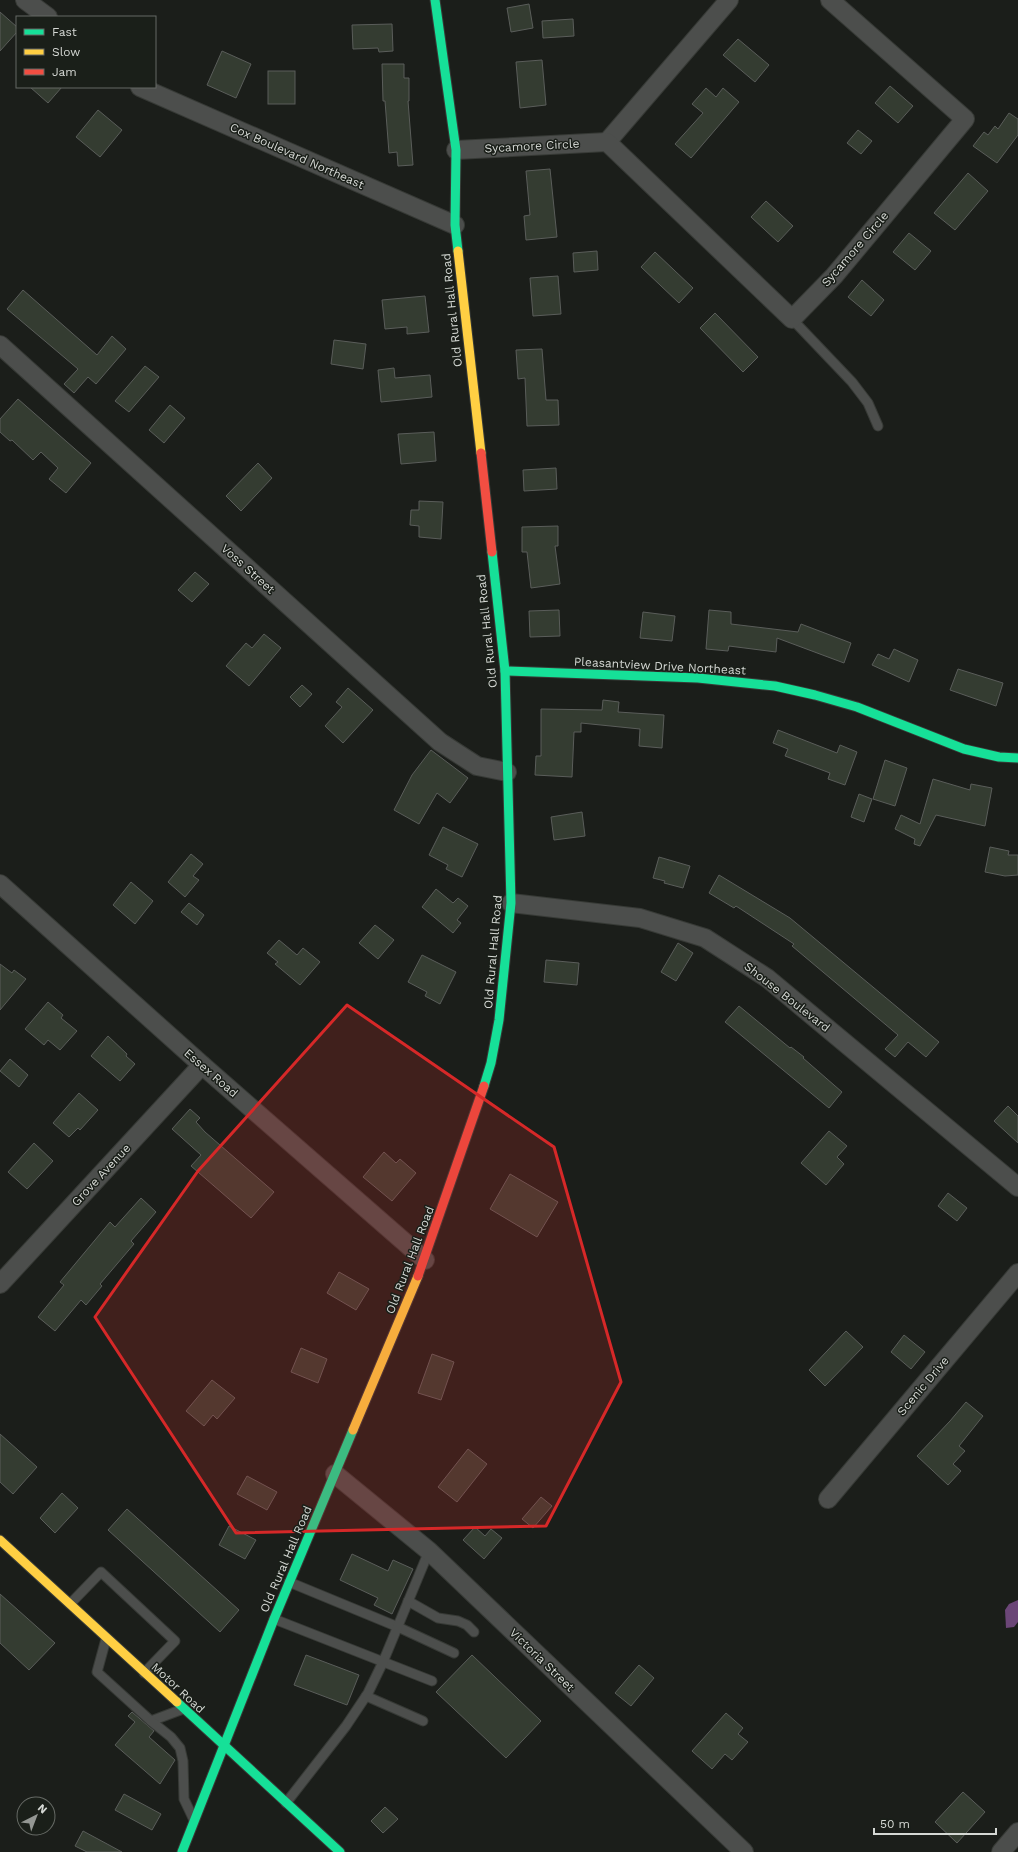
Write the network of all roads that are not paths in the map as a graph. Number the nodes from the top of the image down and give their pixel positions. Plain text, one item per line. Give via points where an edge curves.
1 (25, 0) edge
2 (435, 0) edge
3 (729, 0) edge
4 (830, 0) edge
5 (47, 16) edge
6 (142, 88) edge
7 (607, 142) junction
8 (456, 150) junction
9 (455, 225) junction
10 (792, 319) junction
11 (0, 345) edge
12 (878, 426) dead end
13 (504, 671) junction
14 (1018, 758) edge
15 (507, 772) junction
16 (0, 884) edge
17 (511, 903) junction
18 (202, 1066) junction
19 (1018, 1187) edge
20 (425, 1260) junction
21 (1018, 1273) edge
22 (0, 1284) edge
23 (335, 1474) junction
24 (828, 1499) dead end
25 (0, 1540) edge
26 (429, 1551) junction
27 (289, 1582) junction
28 (408, 1601) junction
29 (70, 1604) junction
30 (274, 1618) junction
31 (398, 1627) junction
32 (474, 1632) dead end
33 (106, 1638) junction
34 (454, 1653) dead end
35 (383, 1662) junction
36 (144, 1673) junction
37 (432, 1681) dead end
38 (366, 1696) junction
39 (183, 1709) junction
40 (152, 1721) junction
41 (423, 1721) dead end
42 (224, 1746) junction
43 (286, 1803) junction
44 (195, 1822) junction
45 (1018, 1832) edge
46 (337, 1851) edge
47 (182, 1852) edge
48 (744, 1852) edge
49 (1001, 1852) edge

1 - 5 street
2 - 8 main road, Old Rural Hall Road
3 - 7 street
4 - 10 street, Sycamore Circle via 965,119 834,276
6 - 9 street, Cox Boulevard Northeast
7 - 8 street, Sycamore Circle
7 - 10 street
8 - 9 main road, Old Rural Hall Road
9 - 13 main road, Old Rural Hall Road
10 - 12 lane via 852,382 868,403
11 - 15 street, Voss Street via 440,742 477,766
13 - 14 main road, Pleasantview Drive Northeast via 682,677 793,690 843,702 954,746 982,754
13 - 15 main road, Old Rural Hall Road
15 - 17 main road, Old Rural Hall Road
16 - 18 street, Essex Road
17 - 19 street, Shouse Boulevard via 640,918 705,938 767,978
17 - 20 main road, Old Rural Hall Road via 499,1020 491,1063
18 - 20 street, Essex Road
18 - 22 street, Grove Avenue
20 - 23 main road, Old Rural Hall Road
21 - 24 street, Scenic Drive
23 - 26 street, Victoria Street
23 - 27 main road, Old Rural Hall Road
25 - 29 main road, Motor Road
26 - 28 lane
26 - 48 street, Victoria Street
27 - 30 main road, Old Rural Hall Road
27 - 31 lane
28 - 31 lane
28 - 32 lane via 438,1618 467,1625
29 - 33 main road, Motor Road
29 - 36 lane via 101,1572 175,1641
30 - 35 lane
30 - 42 main road, Old Rural Hall Road
31 - 34 lane
31 - 35 lane
33 - 36 main road, Motor Road
33 - 40 lane via 97,1672
35 - 37 lane
35 - 38 lane
36 - 39 main road, Motor Road
38 - 41 lane
38 - 43 lane
39 - 40 lane
39 - 42 main road, Motor Road
40 - 44 lane via 171,1736 180,1748 184,1799
42 - 43 main road, Motor Road
42 - 44 main road, Old Rural Hall Road
43 - 46 main road, Motor Road
44 - 47 main road, Old Rural Hall Road
45 - 49 street

